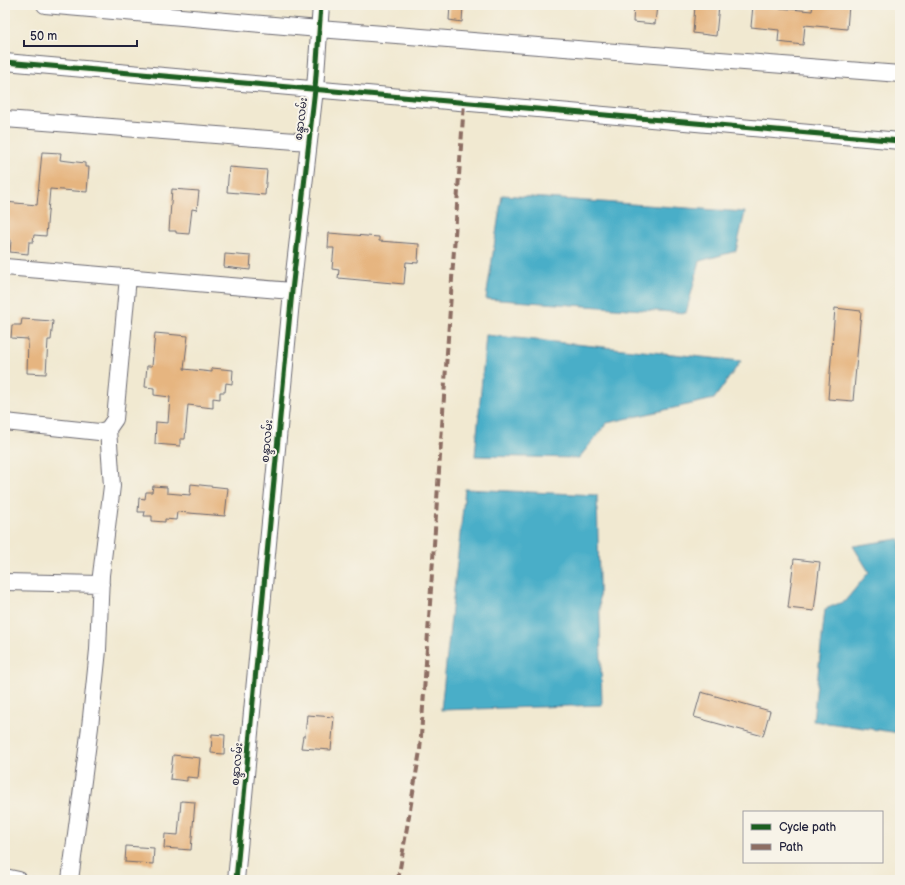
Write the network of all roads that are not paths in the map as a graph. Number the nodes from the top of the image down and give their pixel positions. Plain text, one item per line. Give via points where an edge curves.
1 (45, 5) edge
2 (321, 5) edge
3 (319, 29) junction
4 (5, 62) edge
5 (900, 74) edge
6 (315, 89) junction
7 (5, 119) edge
8 (900, 141) edge
9 (309, 142) junction
10 (5, 267) edge
11 (128, 277) junction
12 (292, 291) junction
13 (5, 422) edge
14 (108, 429) junction
15 (5, 582) edge
16 (101, 584) junction
17 (5, 877) edge
18 (19, 880) edge
19 (70, 880) edge
20 (236, 880) edge

1 - 3 street
2 - 3 street, စန္ဒာလမ်း
3 - 5 street
3 - 6 street, စန္ဒာလမ်း
4 - 6 street
6 - 8 street
6 - 9 street, စန္ဒာလမ်း
7 - 9 street
9 - 12 street, စန္ဒာလမ်း
10 - 11 street
11 - 12 street
11 - 14 street via 115,419
12 - 20 street, စန္ဒာလမ်း
13 - 14 street via 99,432
14 - 16 street via 112,486
15 - 16 street
16 - 19 street via 98,650 90,727
17 - 18 street

